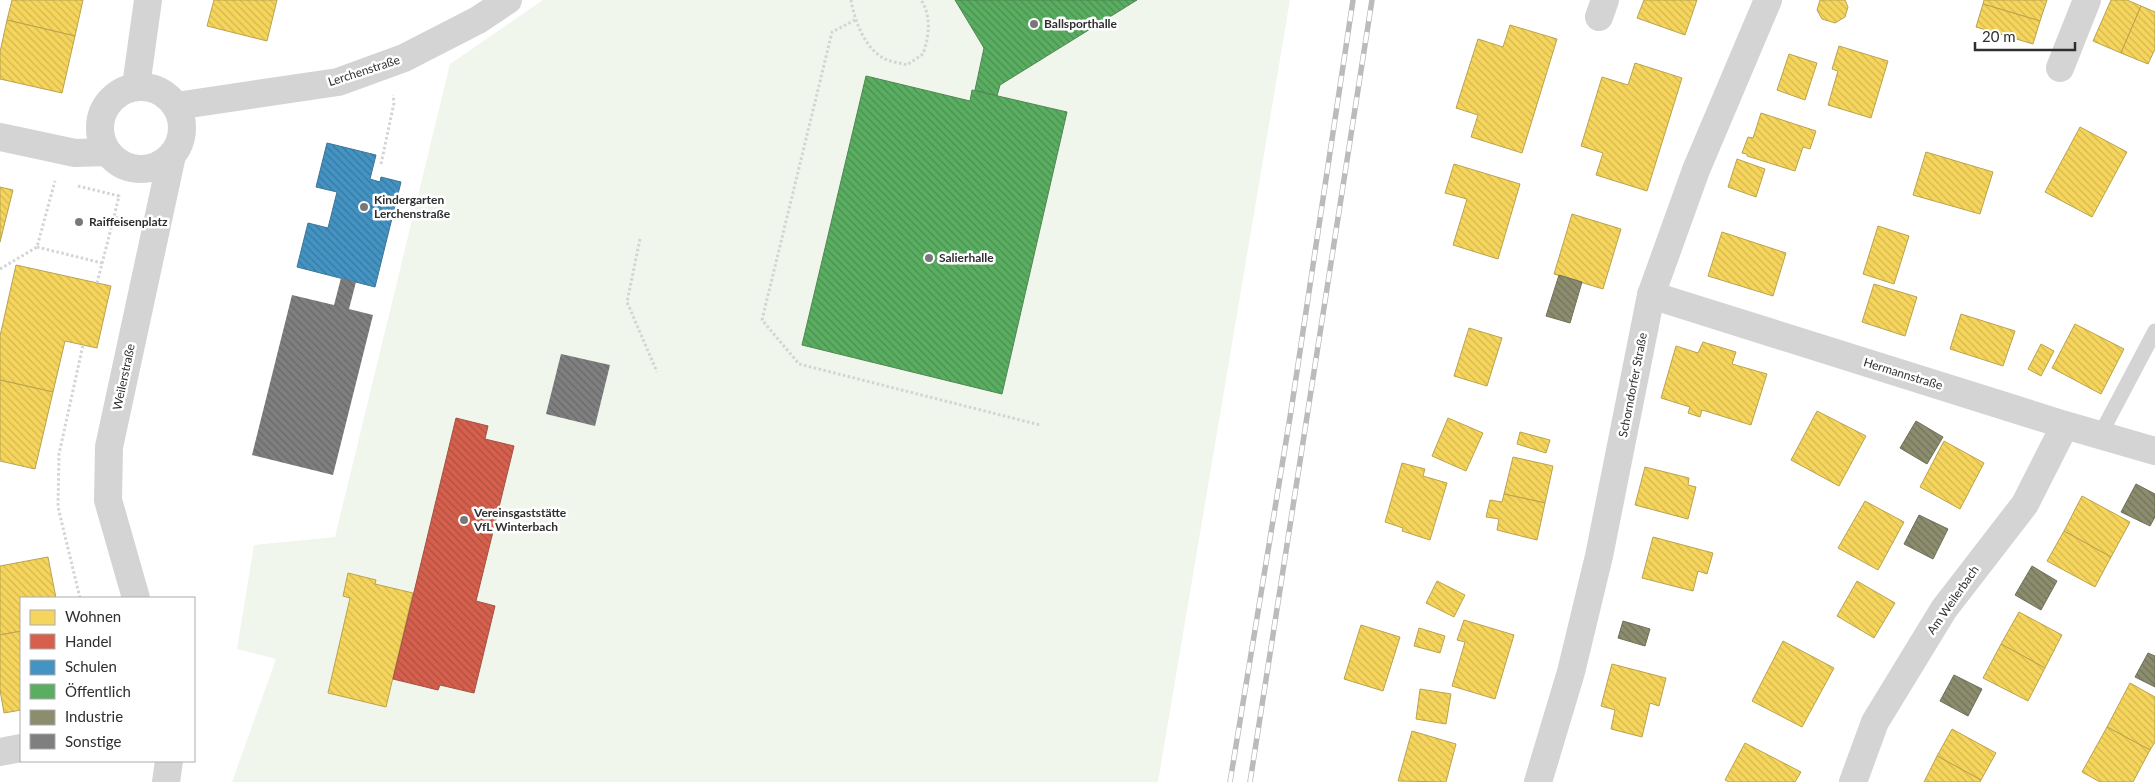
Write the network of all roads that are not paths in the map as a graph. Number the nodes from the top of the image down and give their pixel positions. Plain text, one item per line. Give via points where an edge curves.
1 (148, 0) edge
2 (508, 0) edge
3 (1768, 0) edge
4 (2087, 0) edge
5 (2060, 68) dead end
6 (136, 86) junction
7 (176, 106) junction
8 (0, 137) edge
9 (107, 152) junction
10 (172, 155) junction
11 (1651, 295) junction
12 (2155, 331) edge
13 (2065, 425) junction
14 (2100, 435) junction
15 (2155, 451) edge
16 (136, 597) edge
17 (20, 748) edge
18 (0, 752) edge
19 (169, 762) edge
20 (166, 782) edge
21 (1538, 782) edge
22 (1853, 782) edge

1 - 6 street
2 - 7 street, Lerchenstraße via 478,20 386,66 338,82
3 - 11 street, Schorndorfer Straße via 1696,170
4 - 5 street
6 - 7 street via 150,87 165,94
6 - 9 street via 122,91 108,102 101,118 100,132
7 - 10 street via 183,126 180,141
8 - 9 street via 75,153
9 - 10 street via 122,164 138,169 153,168
10 - 16 street, Weilerstraße via 109,447 108,500
11 - 13 street, Hermannstraße
11 - 21 street, Schorndorfer Straße via 1599,556 1571,672
12 - 14 lane
13 - 14 street, Hermannstraße
13 - 22 street, Am Weilerbach via 2025,504 1944,609 1875,722
14 - 15 street, Hermannstraße
17 - 18 street
19 - 20 street

